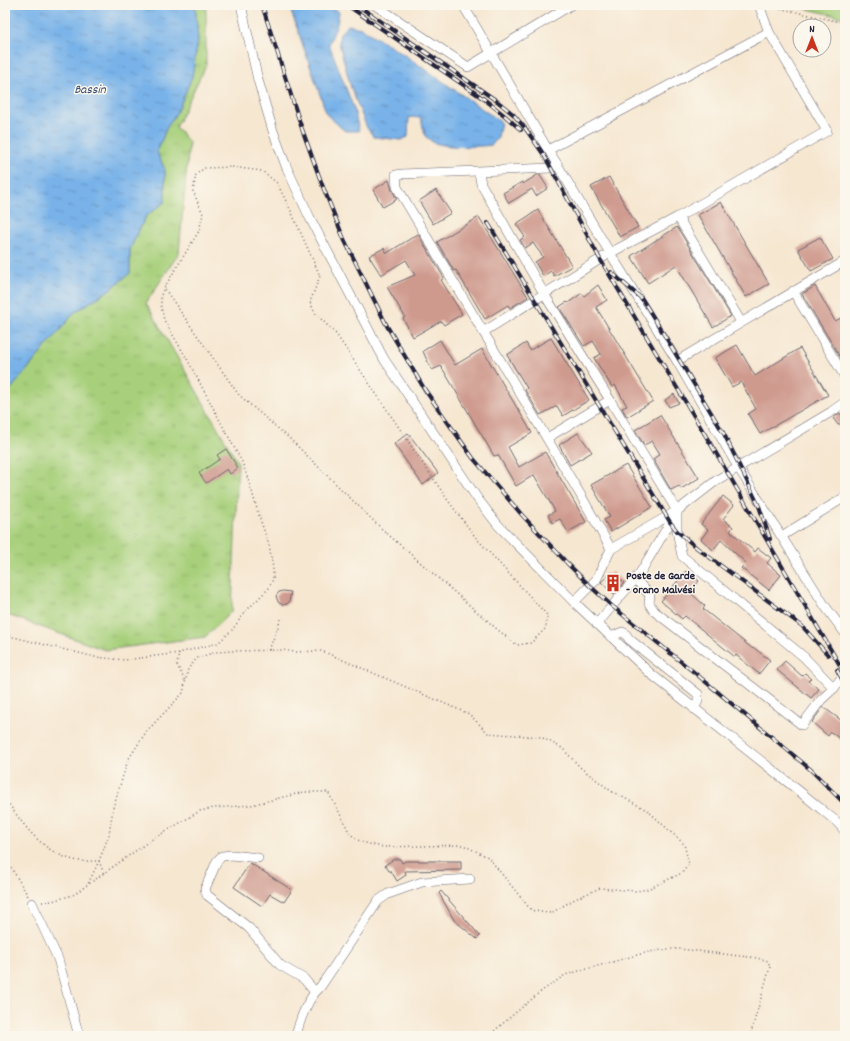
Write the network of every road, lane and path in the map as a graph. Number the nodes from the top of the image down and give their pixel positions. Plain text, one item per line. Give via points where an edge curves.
1 (241, 5) edge
2 (375, 5) edge
3 (463, 5) edge
4 (571, 5) edge
5 (759, 5) edge
6 (766, 5) edge
7 (845, 23) edge
8 (769, 32) junction
9 (491, 54) junction
10 (548, 150) junction
11 (557, 164) junction
12 (479, 172) junction
13 (678, 217) junction
14 (610, 253) junction
15 (845, 261) edge
16 (164, 288) junction
17 (793, 291) junction
18 (544, 294) junction
19 (741, 322) junction
20 (483, 332) junction
21 (677, 362) junction
22 (845, 377) edge
23 (610, 400) junction
24 (845, 402) edge
25 (547, 438) junction
26 (738, 467) junction
27 (845, 497) edge
28 (677, 511) junction
29 (785, 534) dead end
30 (611, 550) junction
31 (635, 579) junction
32 (574, 602) junction
33 (281, 619) dead end
34 (597, 624) junction
35 (845, 633) edge
36 (5, 635) edge
37 (611, 637) junction
38 (269, 650) junction
39 (179, 653) junction
40 (845, 673) edge
41 (186, 681) junction
42 (834, 688) junction
43 (694, 709) junction
44 (5, 798) edge
45 (845, 831) edge
46 (5, 857) edge
47 (258, 858) dead end
48 (99, 862) junction
49 (104, 874) junction
50 (470, 879) dead end
51 (88, 884) junction
52 (32, 903) junction
53 (315, 992) junction
54 (79, 1036) edge
55 (296, 1036) edge
56 (488, 1036) edge
57 (750, 1036) edge

1 - 32 street via 258,80 286,166 314,226 384,359 477,498 498,525
2 - 9 street via 468,67
3 - 9 street
4 - 9 street
5 - 8 street
6 - 7 path
8 - 10 street
8 - 13 street via 827,131
9 - 10 street
10 - 11 street
11 - 12 street via 551,168
11 - 14 street
12 - 18 street via 481,184
12 - 20 street via 396,175 397,187
13 - 14 street
13 - 19 street
14 - 18 street
14 - 21 street
15 - 17 street
16 - 16 path via 199,231 203,214 193,190 196,175 204,168 232,167 262,172 277,183 320,276 310,302 315,314 336,334 449,502 477,539 548,615 546,628 531,643 517,645 383,530 288,437 239,395
16 - 39 path via 161,306 164,320 242,462 269,545 273,568 273,579 269,588 218,643
17 - 19 street
17 - 22 street
18 - 20 street
18 - 23 street
19 - 21 street
20 - 25 street
21 - 26 street
23 - 25 street
23 - 28 street
24 - 26 street
25 - 30 street
26 - 28 street
26 - 35 street via 825,606
27 - 29 street
28 - 30 street
28 - 31 street
28 - 42 street via 677,532 682,556 804,657
30 - 32 street via 596,580
31 - 34 street
31 - 42 street via 650,595 654,612 802,725 820,700
32 - 34 street
33 - 38 path
34 - 37 street
36 - 39 path via 95,658 125,660
37 - 43 street
37 - 43 street via 625,633 629,639 698,694
38 - 41 path via 216,652 198,658 188,669
38 - 49 path via 322,651 469,714 488,733 541,737 562,748 581,768 611,791 647,810 684,844 689,864 682,873 648,889 636,892 600,888 551,913 540,912 531,910 488,857 463,845 383,847 361,842 350,834 328,792 304,792 251,805 200,811 164,832
39 - 41 path via 177,665
40 - 42 street
41 - 48 path via 183,692 146,732 128,760 113,808 109,835
43 - 45 street via 799,791
44 - 48 path via 36,838 58,855 75,860
46 - 52 path
47 - 53 street via 222,856 217,861 205,889 207,896 249,928 280,965 304,979
48 - 49 path
48 - 51 path
49 - 51 path
50 - 53 street via 422,882 388,894 378,901
51 - 52 path via 73,895
52 - 54 street via 58,959
53 - 55 street via 299,1024
56 - 57 path via 564,975 648,952 680,949 768,961 770,967

